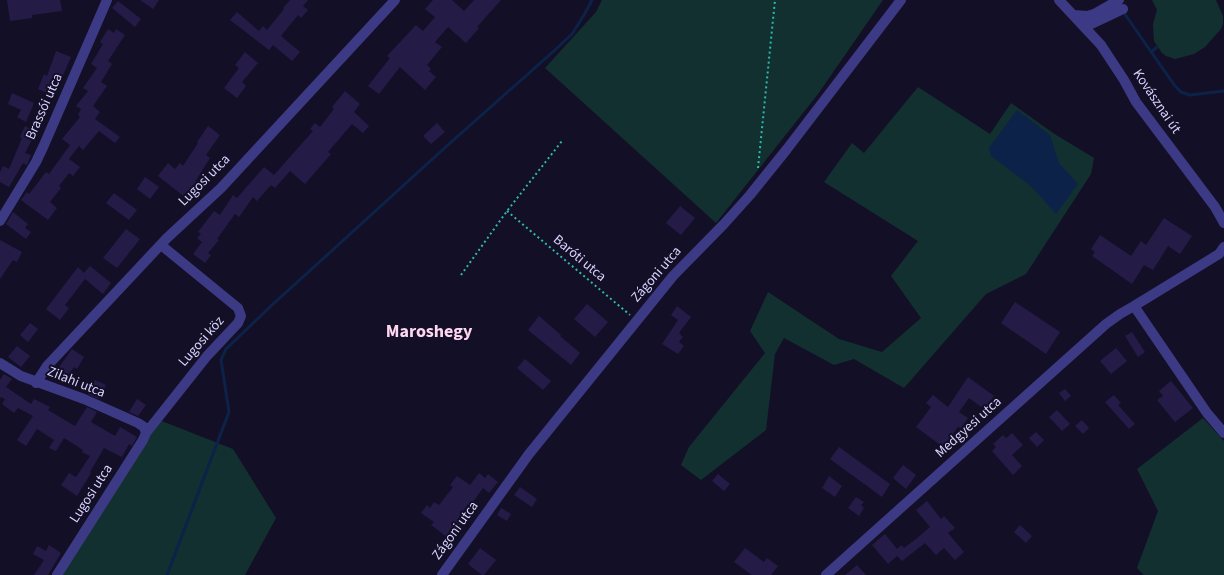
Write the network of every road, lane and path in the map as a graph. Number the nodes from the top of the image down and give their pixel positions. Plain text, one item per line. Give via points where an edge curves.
1 (107, 0) edge
2 (395, 0) edge
3 (775, 0) edge
4 (901, 0) edge
5 (1059, 0) edge
6 (1121, 4) edge
7 (1074, 15) junction
8 (1085, 27) junction
9 (562, 141) dead end
10 (756, 188) junction
11 (507, 211) junction
12 (0, 221) edge
13 (1224, 223) edge
14 (161, 245) junction
15 (1224, 247) edge
16 (461, 275) dead end
17 (1134, 306) junction
18 (637, 321) junction
19 (0, 363) edge
20 (36, 383) junction
21 (145, 430) junction
22 (1224, 433) edge
23 (57, 575) edge
24 (442, 575) edge
25 (826, 575) edge

1 - 12 street, Brassói utca via 36,162
2 - 14 street, Lugosi utca via 221,188
3 - 10 path
4 - 10 street, Zágoni utca
5 - 7 street, Kovásznai út
6 - 7 street via 1086,16
6 - 8 street
7 - 8 street, Kovásznai út
8 - 13 street, Kovásznai út via 1101,45 1136,102 1215,207
9 - 11 path
10 - 18 street, Zágoni utca via 673,276
11 - 16 path
11 - 18 path, Baróti utca
14 - 20 street, Lugosi utca via 47,366
14 - 21 street, Lugosi köz via 238,308 241,316 238,323
15 - 17 street via 1219,254
17 - 22 street via 1207,413
17 - 25 street, Medgyesi utca via 1106,324
18 - 24 street, Zágoni utca via 529,454
19 - 20 street, Zilahi utca
20 - 21 street, Zilahi utca via 84,399 138,423
21 - 23 street, Lugosi utca via 139,447

